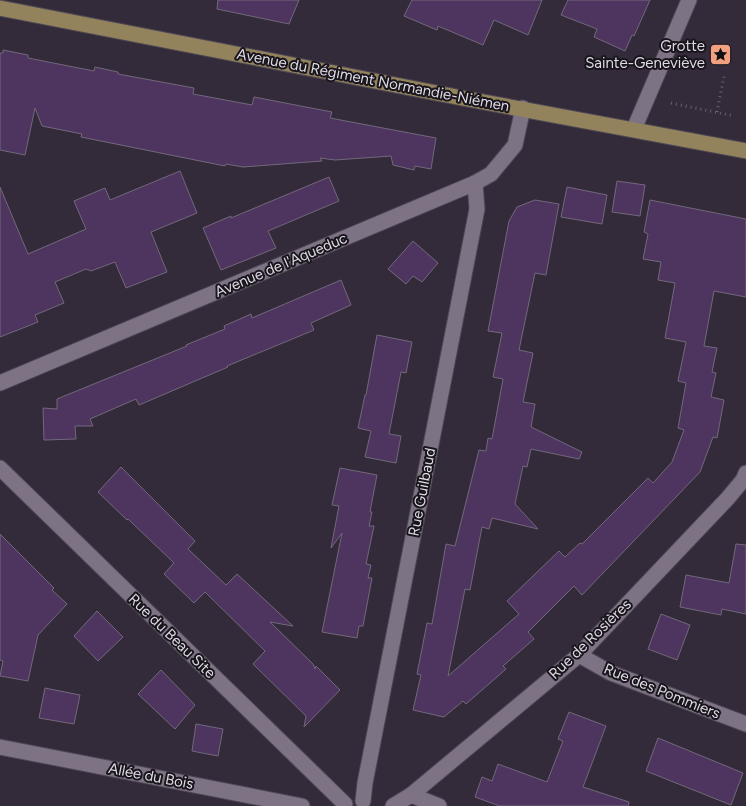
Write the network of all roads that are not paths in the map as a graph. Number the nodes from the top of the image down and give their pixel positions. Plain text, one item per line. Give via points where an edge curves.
1 (689, 0) edge
2 (0, 8) edge
3 (523, 108) junction
4 (634, 129) junction
5 (746, 150) edge
6 (475, 183) junction
7 (0, 383) edge
8 (0, 468) edge
9 (745, 478) edge
10 (579, 655) junction
11 (746, 724) edge
12 (0, 747) edge
13 (411, 795) junction
14 (369, 803) edge
15 (343, 805) edge
16 (302, 806) edge
17 (393, 806) edge
18 (439, 806) edge

1 - 4 street
2 - 3 main road, Avenue du Régiment Normandie-Niémen
3 - 4 main road, Avenue du Régiment Normandie-Niémen
3 - 6 street, Avenue de l'Aqueduc via 515,145 491,174
4 - 5 main road, Avenue du Régiment Normandie-Niémen
6 - 7 street, Avenue de l'Aqueduc
6 - 14 street, Rue Guilbaud via 477,209 365,783
8 - 15 street, Rue du Beau Site
9 - 10 street, Rue de Rosières
10 - 11 street, Rue des Pommiers via 611,673
10 - 13 street, Rue de Rosières
12 - 16 street, Allée du Bois
13 - 17 street, Rue de Rosières
13 - 18 street
14 - 15 street via 351,801

